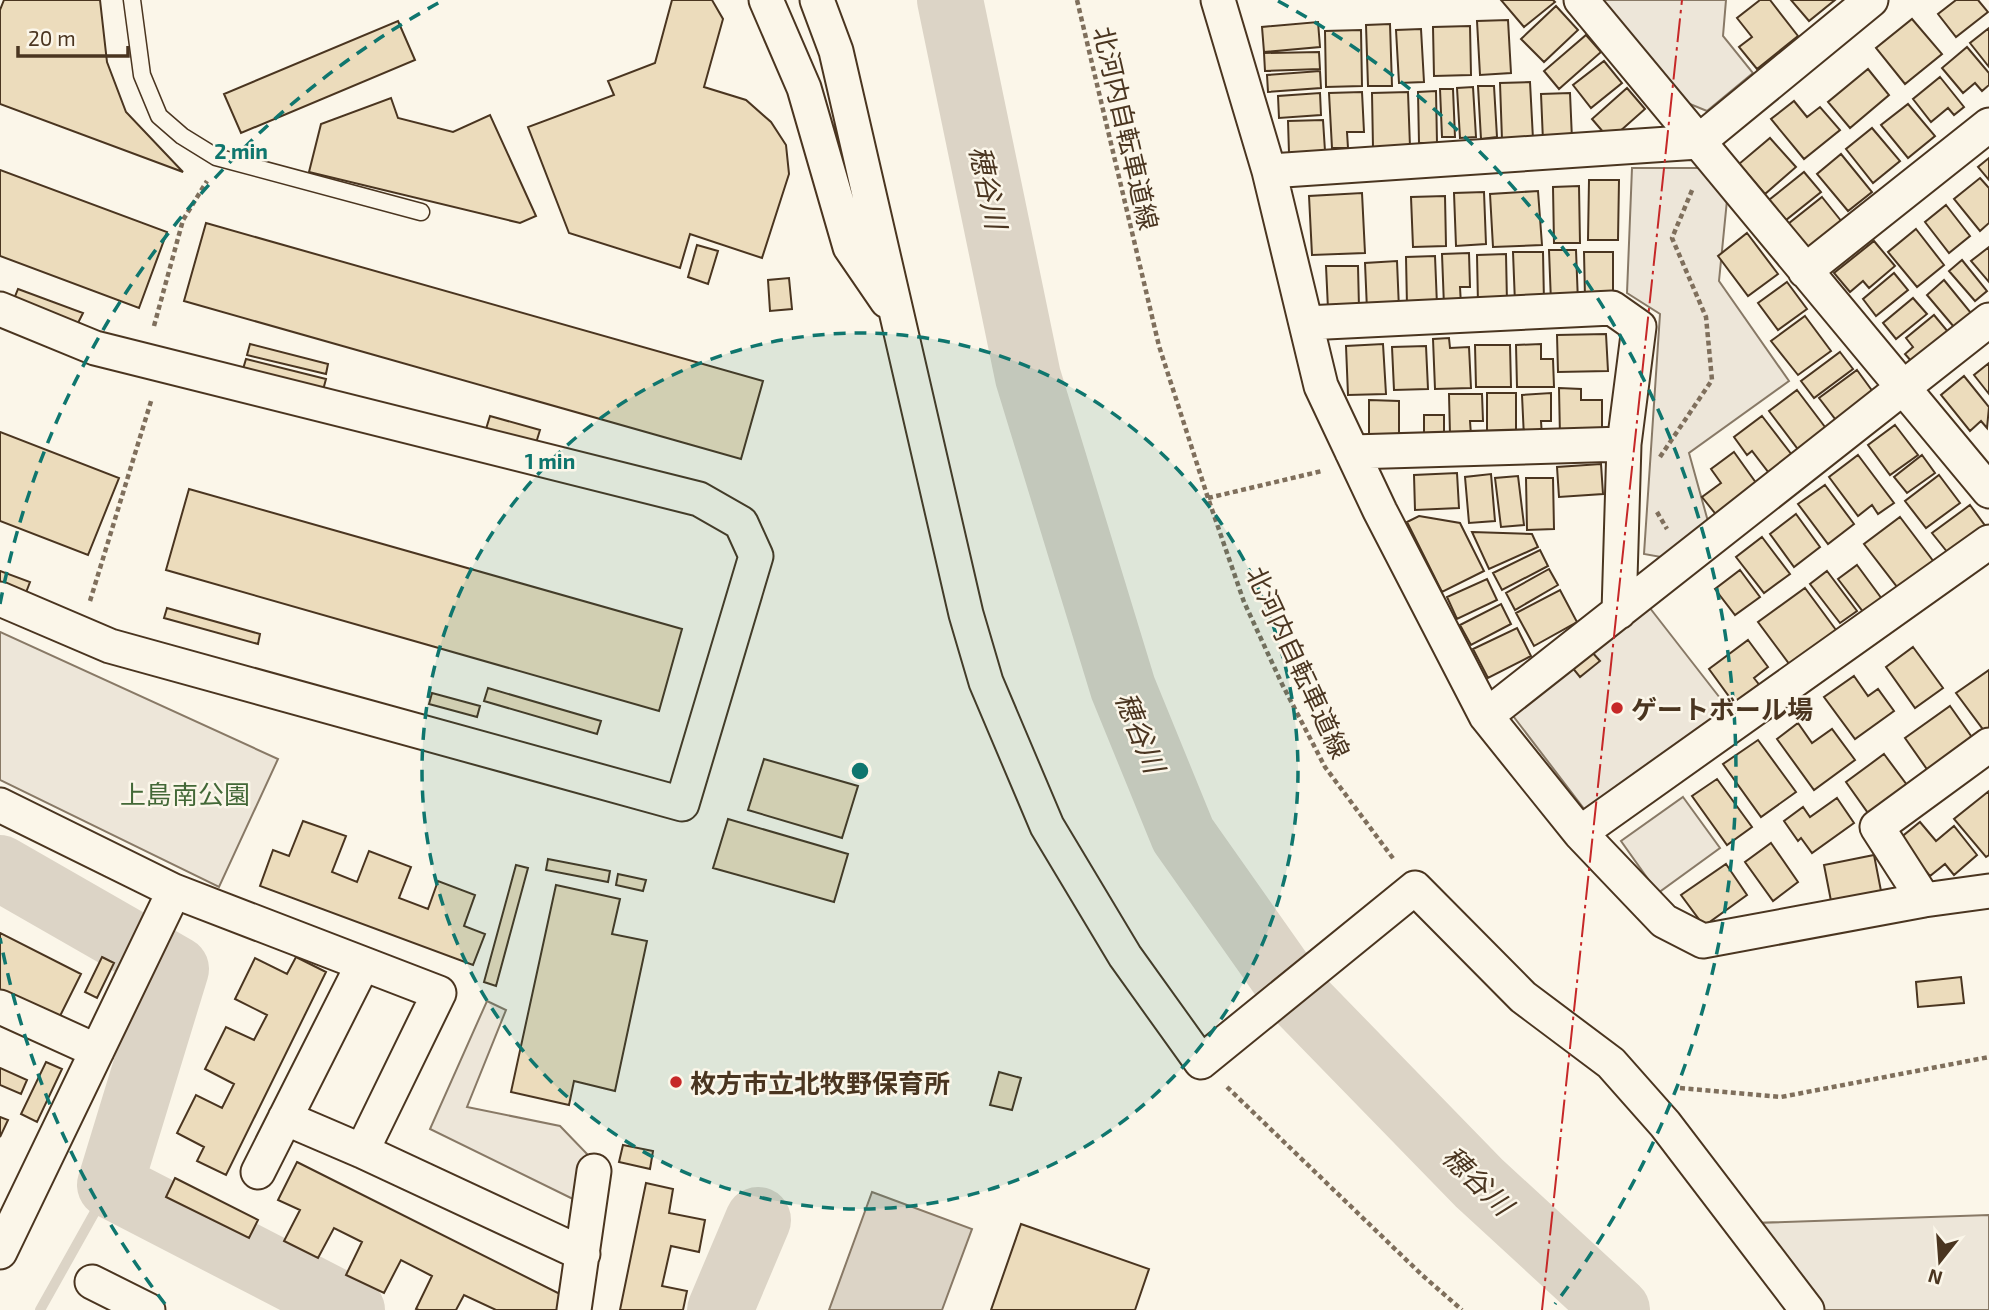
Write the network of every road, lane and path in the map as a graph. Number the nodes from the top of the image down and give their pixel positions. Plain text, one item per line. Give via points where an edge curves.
1 (132, 0) edge
2 (766, 0) edge
3 (817, 0) edge
4 (1077, 0) edge
5 (1218, 0) edge
6 (1580, 0) edge
7 (1871, 0) edge
8 (1989, 125) edge
9 (1698, 142) junction
10 (1269, 171) junction
11 (421, 212) dead end
12 (1805, 271) junction
13 (0, 309) edge
14 (897, 314) junction
15 (1989, 320) edge
16 (1306, 323) junction
17 (1903, 389) junction
18 (1624, 444) junction
19 (1355, 457) junction
20 (1659, 460) dead end
21 (1989, 491) edge
22 (1208, 498) junction
23 (1652, 502) dead end
24 (1989, 542) edge
25 (1684, 560) junction
26 (0, 598) edge
27 (1619, 611) junction
28 (1486, 716) junction
29 (1989, 745) edge
30 (0, 805) edge
31 (1580, 833) junction
32 (1415, 888) junction
33 (174, 891) junction
34 (1989, 891) edge
35 (1924, 900) junction
36 (363, 964) junction
37 (0, 1007) edge
38 (97, 1051) junction
39 (1989, 1057) edge
40 (1201, 1062) junction
41 (1672, 1088) dead end
42 (285, 1118) junction
43 (362, 1151) junction
44 (594, 1171) dead end
45 (258, 1172) dead end
46 (11, 1201) edge
47 (0, 1252) edge
48 (583, 1254) junction
49 (92, 1282) dead end
50 (148, 1310) edge
51 (575, 1310) edge
52 (1462, 1310) edge
53 (1807, 1310) edge

1 - 11 lane via 142,75 159,116 182,136 216,157
2 - 14 street via 804,88 850,247
3 - 14 street via 836,51
4 - 22 path, 北河内自転車道線 via 1159,346
5 - 10 street
6 - 9 street
7 - 9 street
8 - 12 street
9 - 10 street
9 - 12 street
9 - 20 path via 1692,191 1672,238 1706,317 1712,380
10 - 16 street
12 - 17 street
13 - 26 street via 95,348 699,499 741,523 756,556 682,804 110,646
14 - 40 street via 986,682 1047,826 1125,956
15 - 17 street
16 - 18 street via 1612,309 1639,327
16 - 19 street via 1321,386
17 - 21 street
17 - 25 street
18 - 19 street
18 - 27 street
19 - 22 path
19 - 28 street
22 - 32 path, 北河内自転車道線 via 1244,602 1325,767
23 - 25 path
24 - 31 street
25 - 27 street
27 - 28 street
28 - 31 street
29 - 35 street via 1877,827
30 - 33 street
31 - 35 street via 1664,921 1703,941
32 - 40 street
32 - 53 street via 1523,998 1611,1063 1665,1124
33 - 36 street
33 - 38 street
34 - 35 street
36 - 42 street
36 - 43 street via 439,993
37 - 38 street
38 - 46 street
39 - 41 path via 1781,1097
40 - 52 path
42 - 43 street
42 - 45 street
43 - 48 street
44 - 48 street
46 - 47 street
48 - 51 street
49 - 50 street

